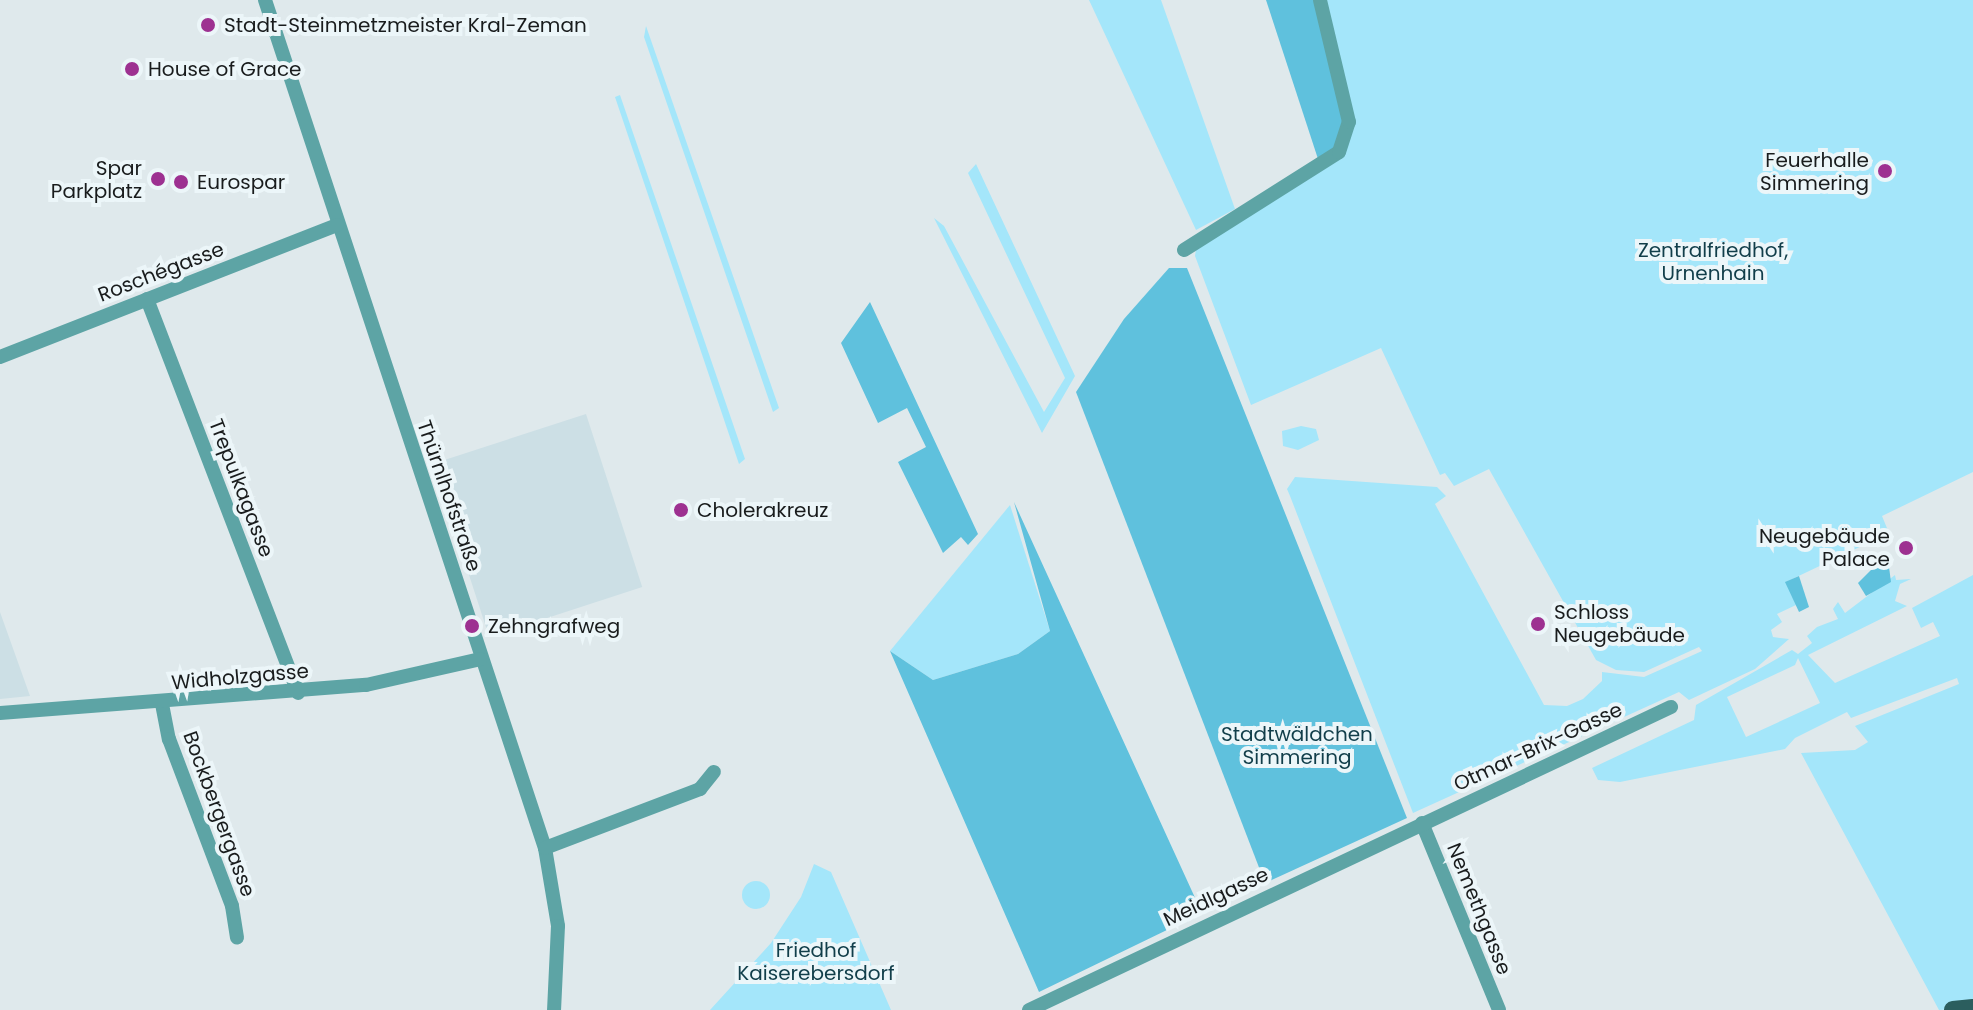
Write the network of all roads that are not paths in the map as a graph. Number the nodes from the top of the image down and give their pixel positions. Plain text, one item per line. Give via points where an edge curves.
1 (265, 0) edge
2 (1320, 0) edge
3 (337, 225) junction
4 (1184, 250) dead end
5 (147, 299) junction
6 (0, 357) edge
7 (480, 659) junction
8 (298, 693) junction
9 (162, 704) junction
10 (1671, 707) dead end
11 (0, 713) edge
12 (714, 772) dead end
13 (1422, 823) junction
14 (545, 848) junction
15 (237, 938) dead end
16 (1973, 1008) edge
17 (554, 1010) edge
18 (1029, 1010) edge
19 (1499, 1010) edge
20 (1953, 1010) edge

1 - 3 street, Thürnlhofstraße
2 - 4 street via 1349,122 1339,152
3 - 5 street, Roschégasse
3 - 7 street, Thürnlhofstraße
5 - 6 street, Roschégasse
5 - 8 street, Trepulkagasse
7 - 8 street, Widholzgasse via 366,685
7 - 14 street, Thürnlhofstraße
8 - 9 street, Widholzgasse
9 - 11 street, Widholzgasse
9 - 15 street, Bockbergergasse via 169,739 232,906
10 - 13 street, Otmar-Brix-Gasse
12 - 14 street via 700,789
13 - 18 street, Meidlgasse
13 - 19 street, Nemethgasse
14 - 17 street, Thürnlhofstraße via 558,926
16 - 20 main road

